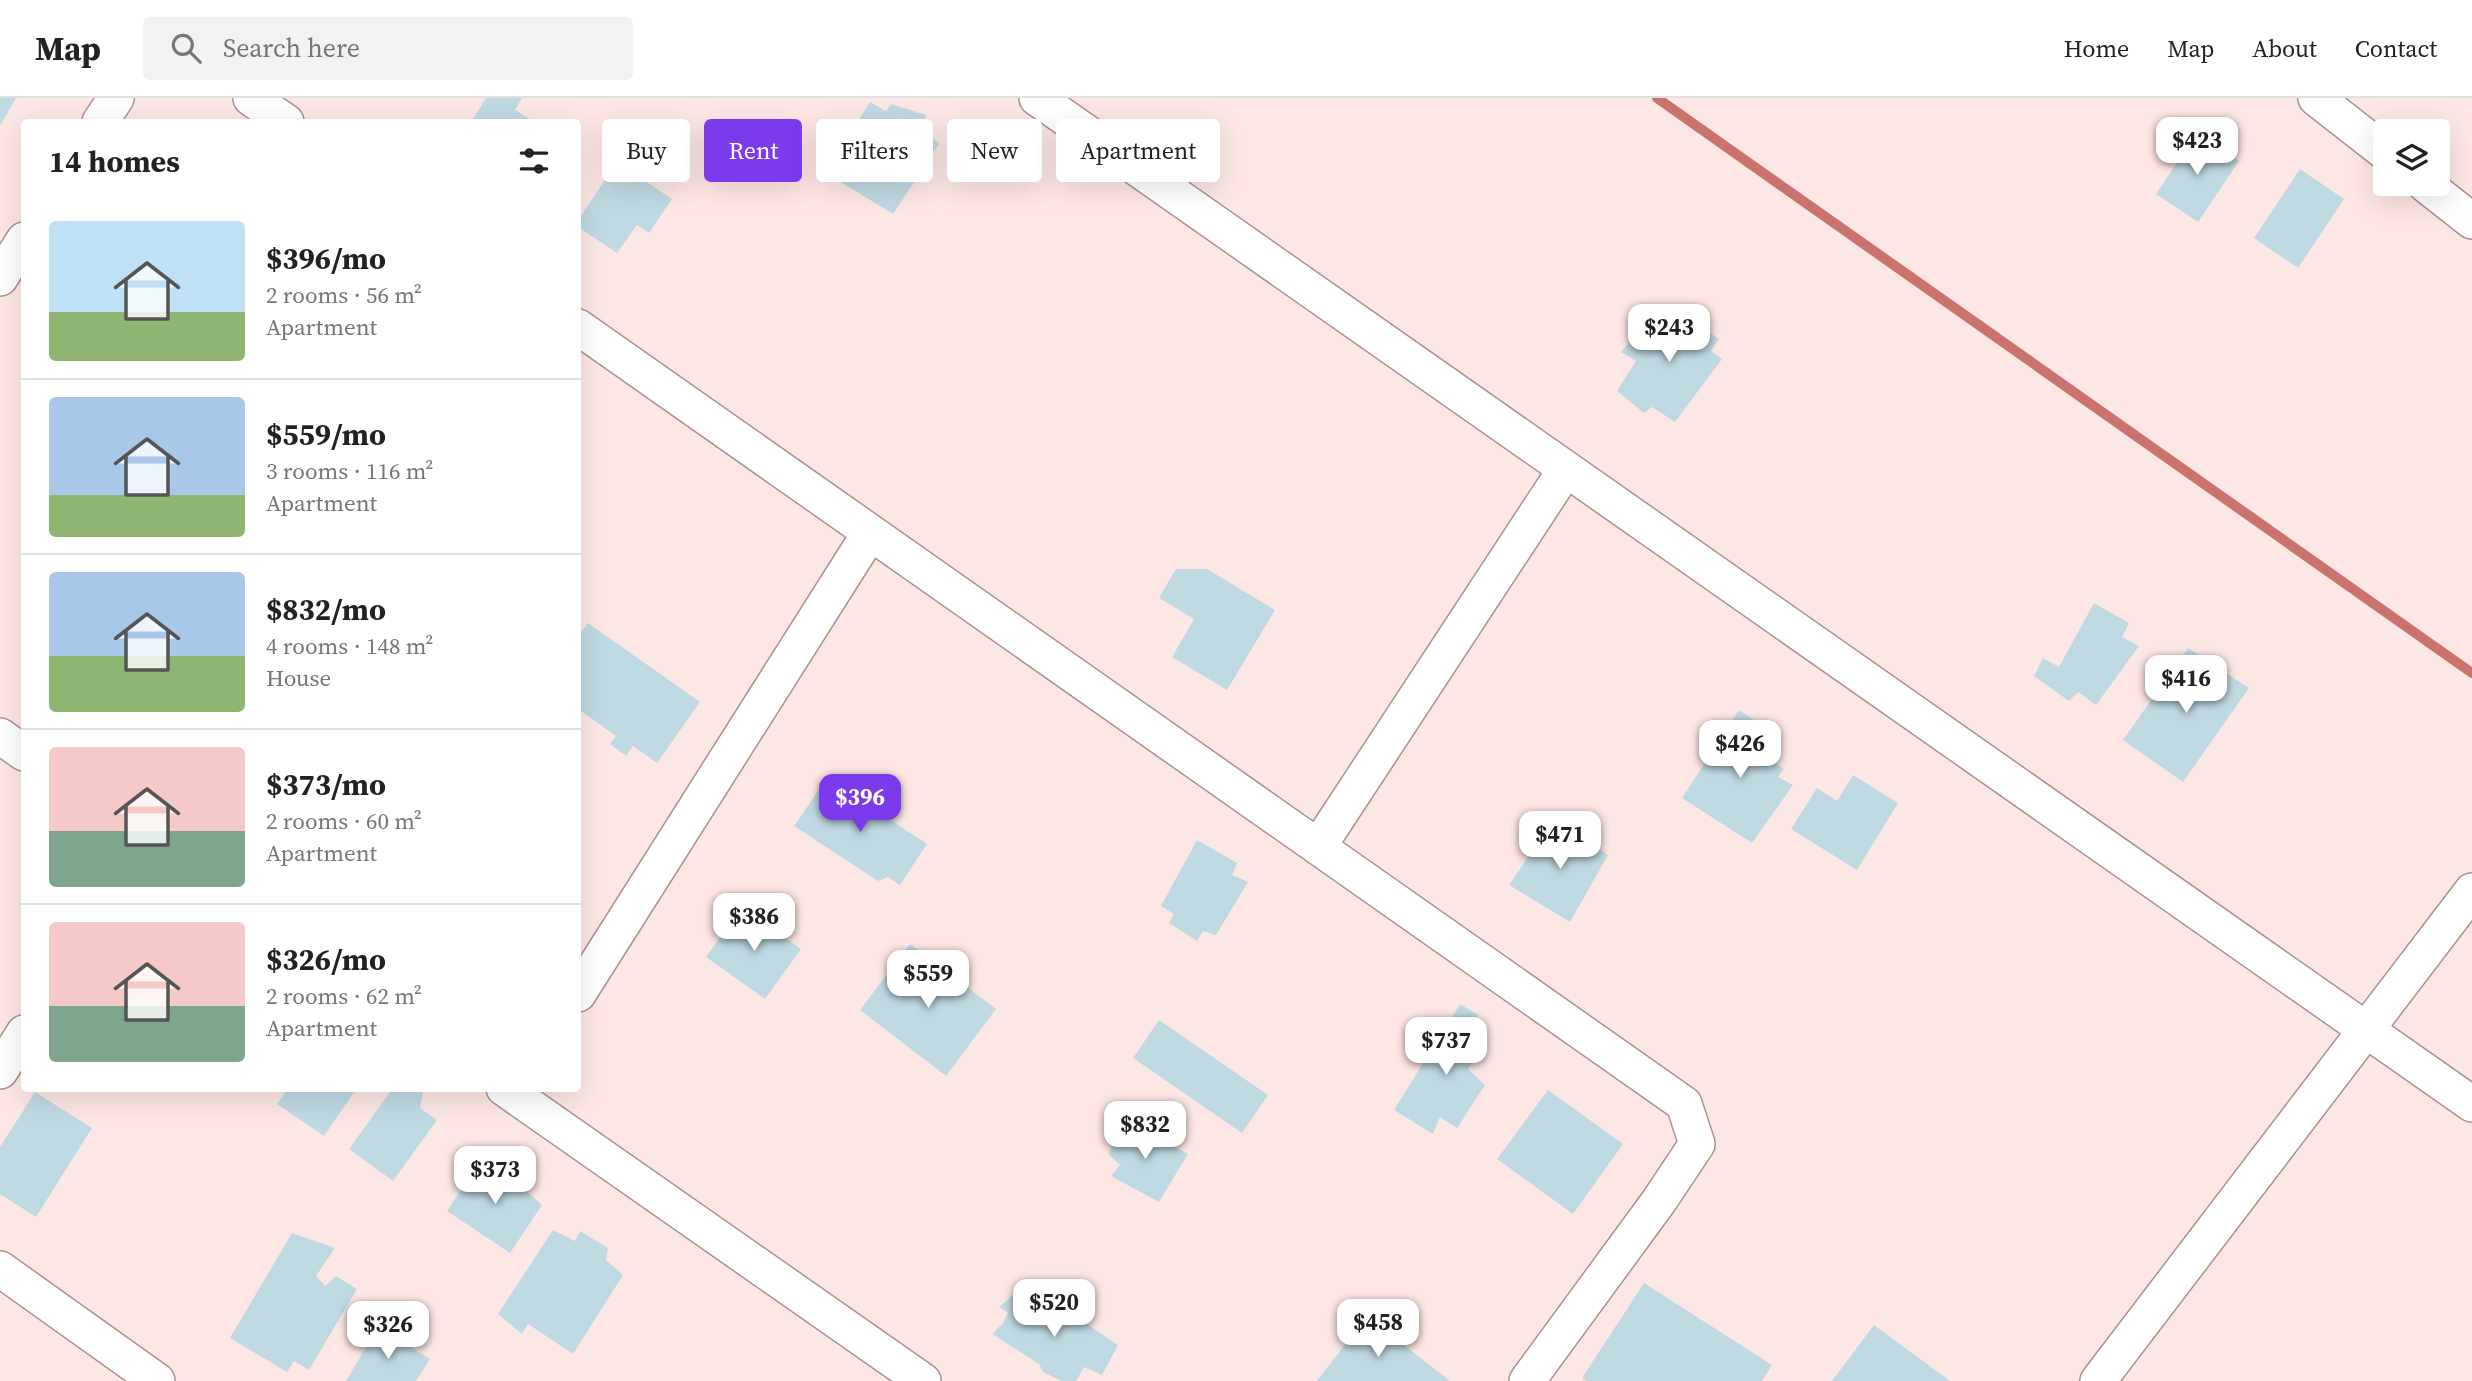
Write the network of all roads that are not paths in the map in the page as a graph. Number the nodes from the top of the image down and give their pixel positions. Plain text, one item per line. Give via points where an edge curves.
1 (116, 98) edge
2 (251, 98) edge
3 (1037, 98) edge
4 (2316, 98) edge
5 (102, 119) edge
6 (282, 119) edge
7 (2373, 143) edge
8 (2441, 196) edge
9 (2472, 220) edge
10 (21, 245) edge
11 (0, 278) edge
12 (581, 329) edge
13 (1566, 469) junction
14 (870, 533) junction
15 (0, 736) edge
16 (21, 751) edge
17 (1318, 847) junction
18 (2472, 891) edge
19 (581, 989) edge
20 (2368, 1031) junction
21 (21, 1038) edge
22 (0, 1072) edge
23 (513, 1092) edge
24 (2472, 1104) edge
25 (0, 1269) edge
26 (157, 1381) edge
27 (923, 1381) edge
28 (1527, 1381) edge
29 (2098, 1381) edge

1 - 5 street
2 - 6 street
3 - 13 street
4 - 7 street
8 - 9 street
10 - 11 street
12 - 14 street
13 - 17 street
13 - 20 street
14 - 17 street
14 - 19 street
15 - 16 street
17 - 28 street via 1684,1104 1697,1144
18 - 20 street
20 - 24 street
20 - 29 street
21 - 22 street
23 - 27 street
25 - 26 street

